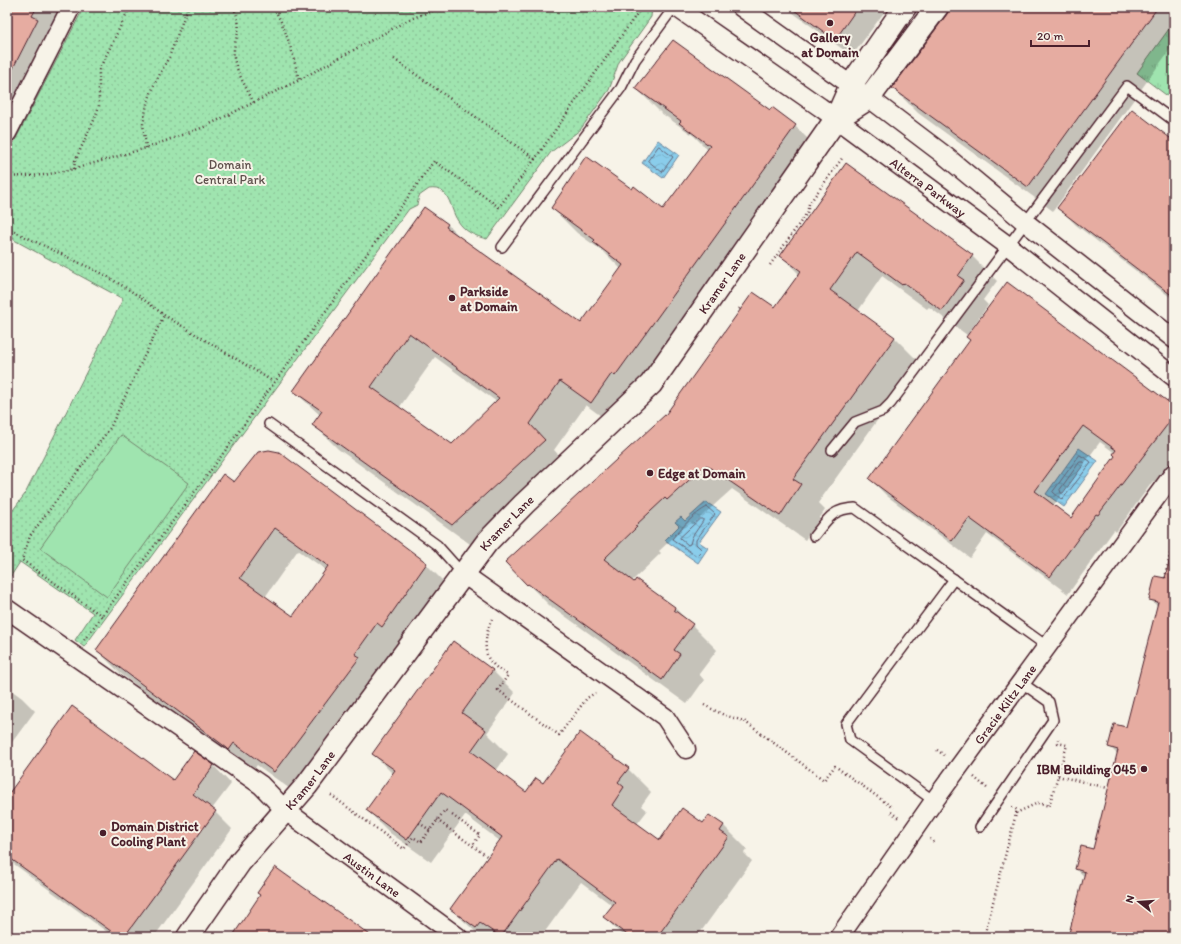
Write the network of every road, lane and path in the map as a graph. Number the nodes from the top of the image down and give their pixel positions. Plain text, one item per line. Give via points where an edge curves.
1 (71, 7) edge
2 (130, 7) edge
3 (188, 7) edge
4 (233, 7) edge
5 (272, 7) edge
6 (444, 7) edge
7 (637, 7) edge
8 (675, 7) edge
9 (741, 7) edge
10 (905, 7) edge
11 (937, 7) edge
12 (394, 59) dead end
13 (299, 80) junction
14 (851, 85) junction
15 (869, 98) junction
16 (254, 103) junction
17 (836, 119) junction
18 (1174, 121) edge
19 (7, 133) edge
20 (146, 148) junction
21 (843, 157) dead end
22 (535, 159) junction
23 (74, 169) junction
24 (7, 177) edge
25 (1025, 222) junction
26 (7, 228) edge
27 (1007, 245) junction
28 (502, 247) dead end
29 (770, 265) dead end
30 (164, 315) junction
31 (1174, 339) edge
32 (1174, 377) edge
33 (274, 382) junction
34 (269, 424) dead end
35 (832, 450) dead end
36 (1174, 473) edge
37 (814, 536) dead end
38 (1174, 546) edge
39 (462, 573) junction
40 (1165, 578) dead end
41 (954, 579) junction
42 (7, 609) edge
43 (102, 616) junction
44 (492, 620) dead end
45 (82, 642) dead end
46 (1048, 647) junction
47 (1022, 684) junction
48 (595, 693) dead end
49 (704, 705) dead end
50 (1062, 735) dead end
51 (686, 749) dead end
52 (971, 775) dead end
53 (1058, 776) junction
54 (1108, 788) dead end
55 (989, 790) dead end
56 (331, 795) dead end
57 (934, 801) junction
58 (1008, 803) dead end
59 (893, 808) dead end
60 (286, 811) junction
61 (1016, 813) junction
62 (437, 820) junction
63 (419, 823) dead end
64 (980, 828) dead end
65 (430, 830) junction
66 (472, 846) junction
67 (488, 857) dead end
68 (188, 937) edge
69 (458, 937) edge
70 (839, 937) edge
71 (984, 937) edge

1 - 19 street
2 - 23 path via 99,70 99,106 75,161
3 - 20 path via 147,104 143,124
4 - 16 path via 239,27 234,58
5 - 13 path via 280,18 291,46
6 - 13 path via 410,19
7 - 22 path via 641,8
8 - 17 street, Alterra Parkway
8 - 28 lane via 635,60 621,88
9 - 14 street
10 - 14 street, Kramer Lane
11 - 15 street, Kramer Lane
12 - 22 path
13 - 16 path
14 - 15 street
14 - 17 street, Kramer Lane
15 - 17 street, Kramer Lane
15 - 25 street via 943,154
16 - 20 path via 204,127
17 - 27 street, Alterra Parkway
17 - 39 street, Kramer Lane via 651,384 486,542
18 - 25 lane via 1127,86
20 - 23 path
21 - 29 path
22 - 33 path via 499,207 434,160
23 - 24 path via 44,175
25 - 27 lane
25 - 31 street
26 - 30 path via 104,275
27 - 32 street, Alterra Parkway
27 - 35 lane via 891,403 883,411 855,422
30 - 33 path
30 - 43 path via 110,428 30,536 22,560
33 - 43 path
34 - 39 lane via 437,545
36 - 46 street, Gracie Kiltz Lane
37 - 41 lane via 834,512 856,508
38 - 40 path
39 - 51 street via 665,717
39 - 60 street, Kramer Lane
41 - 46 lane
41 - 57 lane via 846,724 850,740
42 - 60 street, Austin Lane via 261,785
43 - 45 path
44 - 48 path via 486,638 487,650 491,663 508,676 498,690 559,735 587,698
46 - 47 street, Gracie Kiltz Lane
47 - 57 street, Gracie Kiltz Lane
47 - 64 lane via 1049,702 1053,720
49 - 59 path via 744,721 824,780 835,766
50 - 53 path via 1057,740 1058,743 1067,745
52 - 55 path
53 - 54 path
53 - 61 path via 1049,806 1038,804
56 - 65 path via 404,849 413,837 421,842
57 - 70 street, Gracie Kiltz Lane
58 - 61 path via 1017,810
60 - 68 street, Kramer Lane via 240,862
60 - 69 street, Austin Lane
61 - 71 path
62 - 65 path
62 - 66 path
62 - 66 path via 445,810 480,835
63 - 65 path
66 - 67 path

